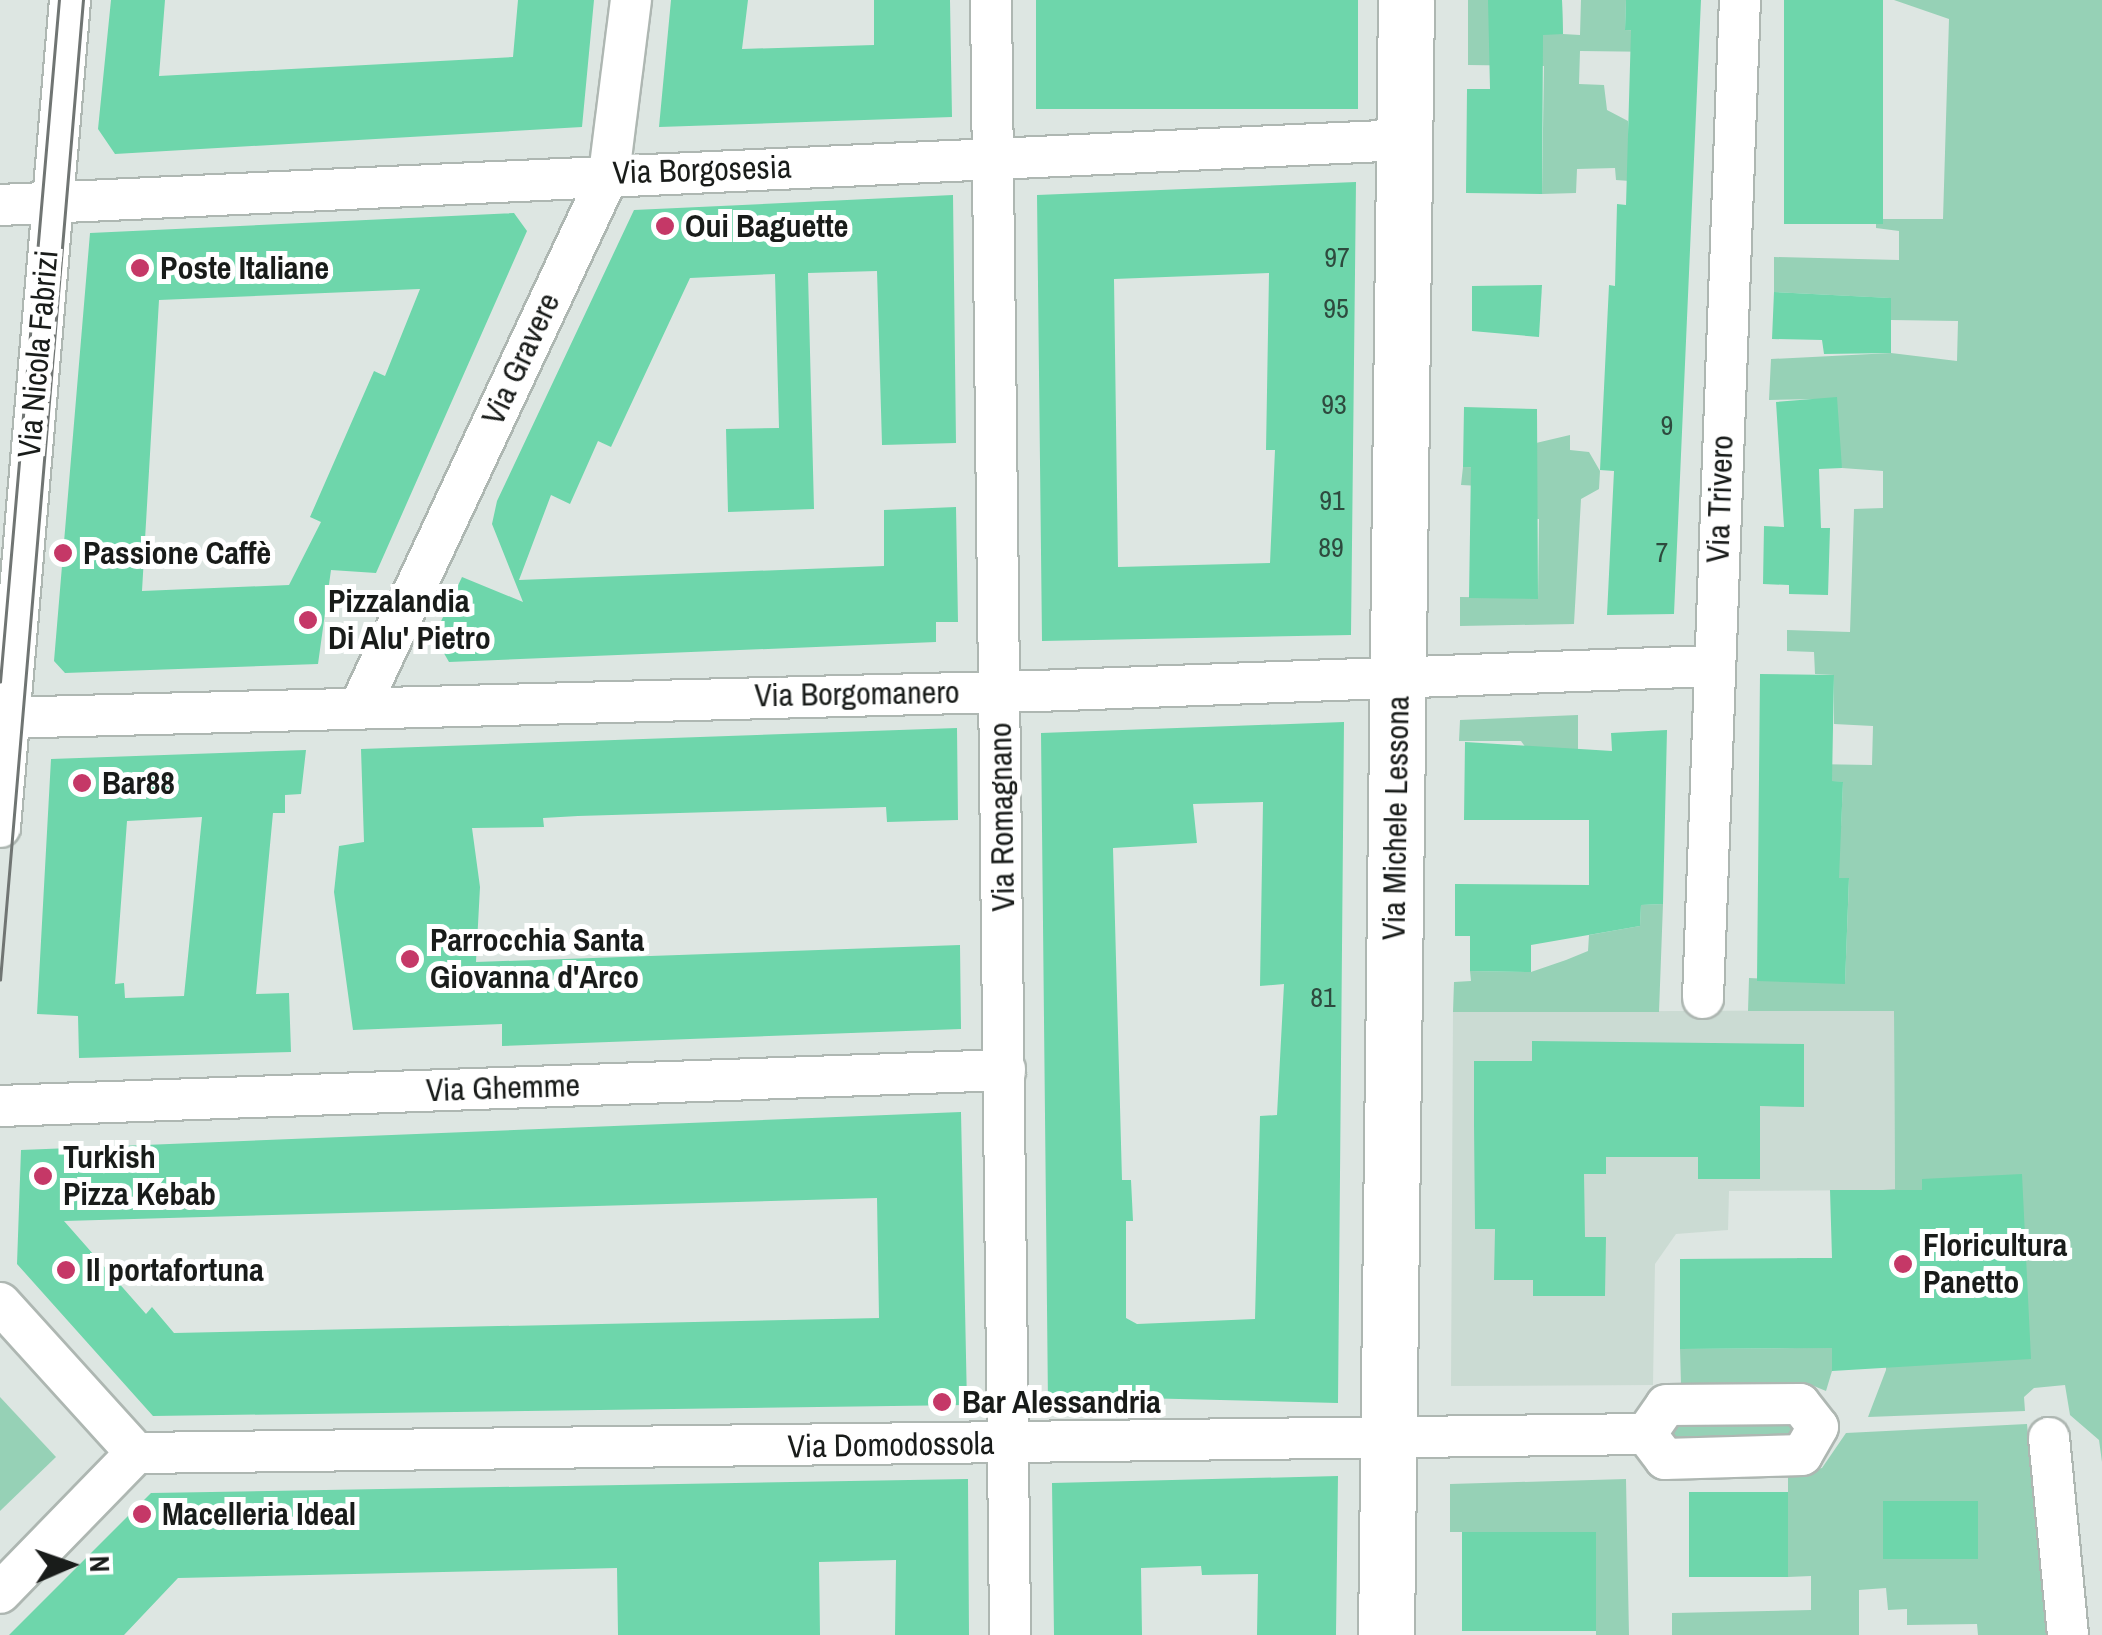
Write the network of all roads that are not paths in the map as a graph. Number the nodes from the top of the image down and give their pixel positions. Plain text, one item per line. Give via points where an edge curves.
1 (70, 0) edge
2 (631, 0) edge
3 (991, 0) edge
4 (1406, 0) edge
5 (1740, 0) edge
6 (1405, 140) junction
7 (993, 160) junction
8 (608, 174) junction
9 (52, 202) junction
10 (0, 204) edge
11 (1713, 666) junction
12 (1398, 678) junction
13 (1001, 692) junction
14 (361, 704) junction
15 (4, 718) edge
16 (0, 827) edge
17 (1703, 998) dead end
18 (1005, 1070) junction
19 (0, 1106) edge
20 (0, 1303) edge
21 (1646, 1434) dead end
22 (2048, 1438) dead end
23 (1388, 1440) junction
24 (1008, 1444) junction
25 (136, 1454) junction
26 (0, 1593) edge
27 (1010, 1635) edge
28 (1386, 1635) edge
29 (2068, 1635) edge

1 - 9 street, Via Nicola Fabrizi
2 - 8 street, Via Gravere
3 - 7 street, Via Romagnano
4 - 6 street, Via Michele Lessona
5 - 11 street, Via Trivero
6 - 7 street, Via Borgosesia
6 - 12 street, Via Michele Lessona
7 - 8 street, Via Borgosesia
7 - 13 street, Via Romagnano
8 - 9 street, Via Borgosesia
8 - 14 street, Via Gravere
9 - 10 street, Via Borgosesia
9 - 15 street, Via Nicola Fabrizi
11 - 12 street, Via Borgomanero
11 - 17 street, Via Trivero
12 - 13 street, Via Borgomanero
12 - 23 street, Via Michele Lessona
13 - 14 street, Via Borgomanero
13 - 18 street, Via Romagnano
14 - 15 street, Via Borgomanero
15 - 16 street, Via Nicola Fabrizi
18 - 19 street, Via Ghemme
18 - 24 street, Via Romagnano
20 - 25 street
21 - 23 street, Via Domodossola
22 - 29 street
23 - 24 street, Via Domodossola
23 - 28 street, Via Michele Lessona
24 - 25 street, Via Domodossola
24 - 27 street, Via Romagnano
25 - 26 street

